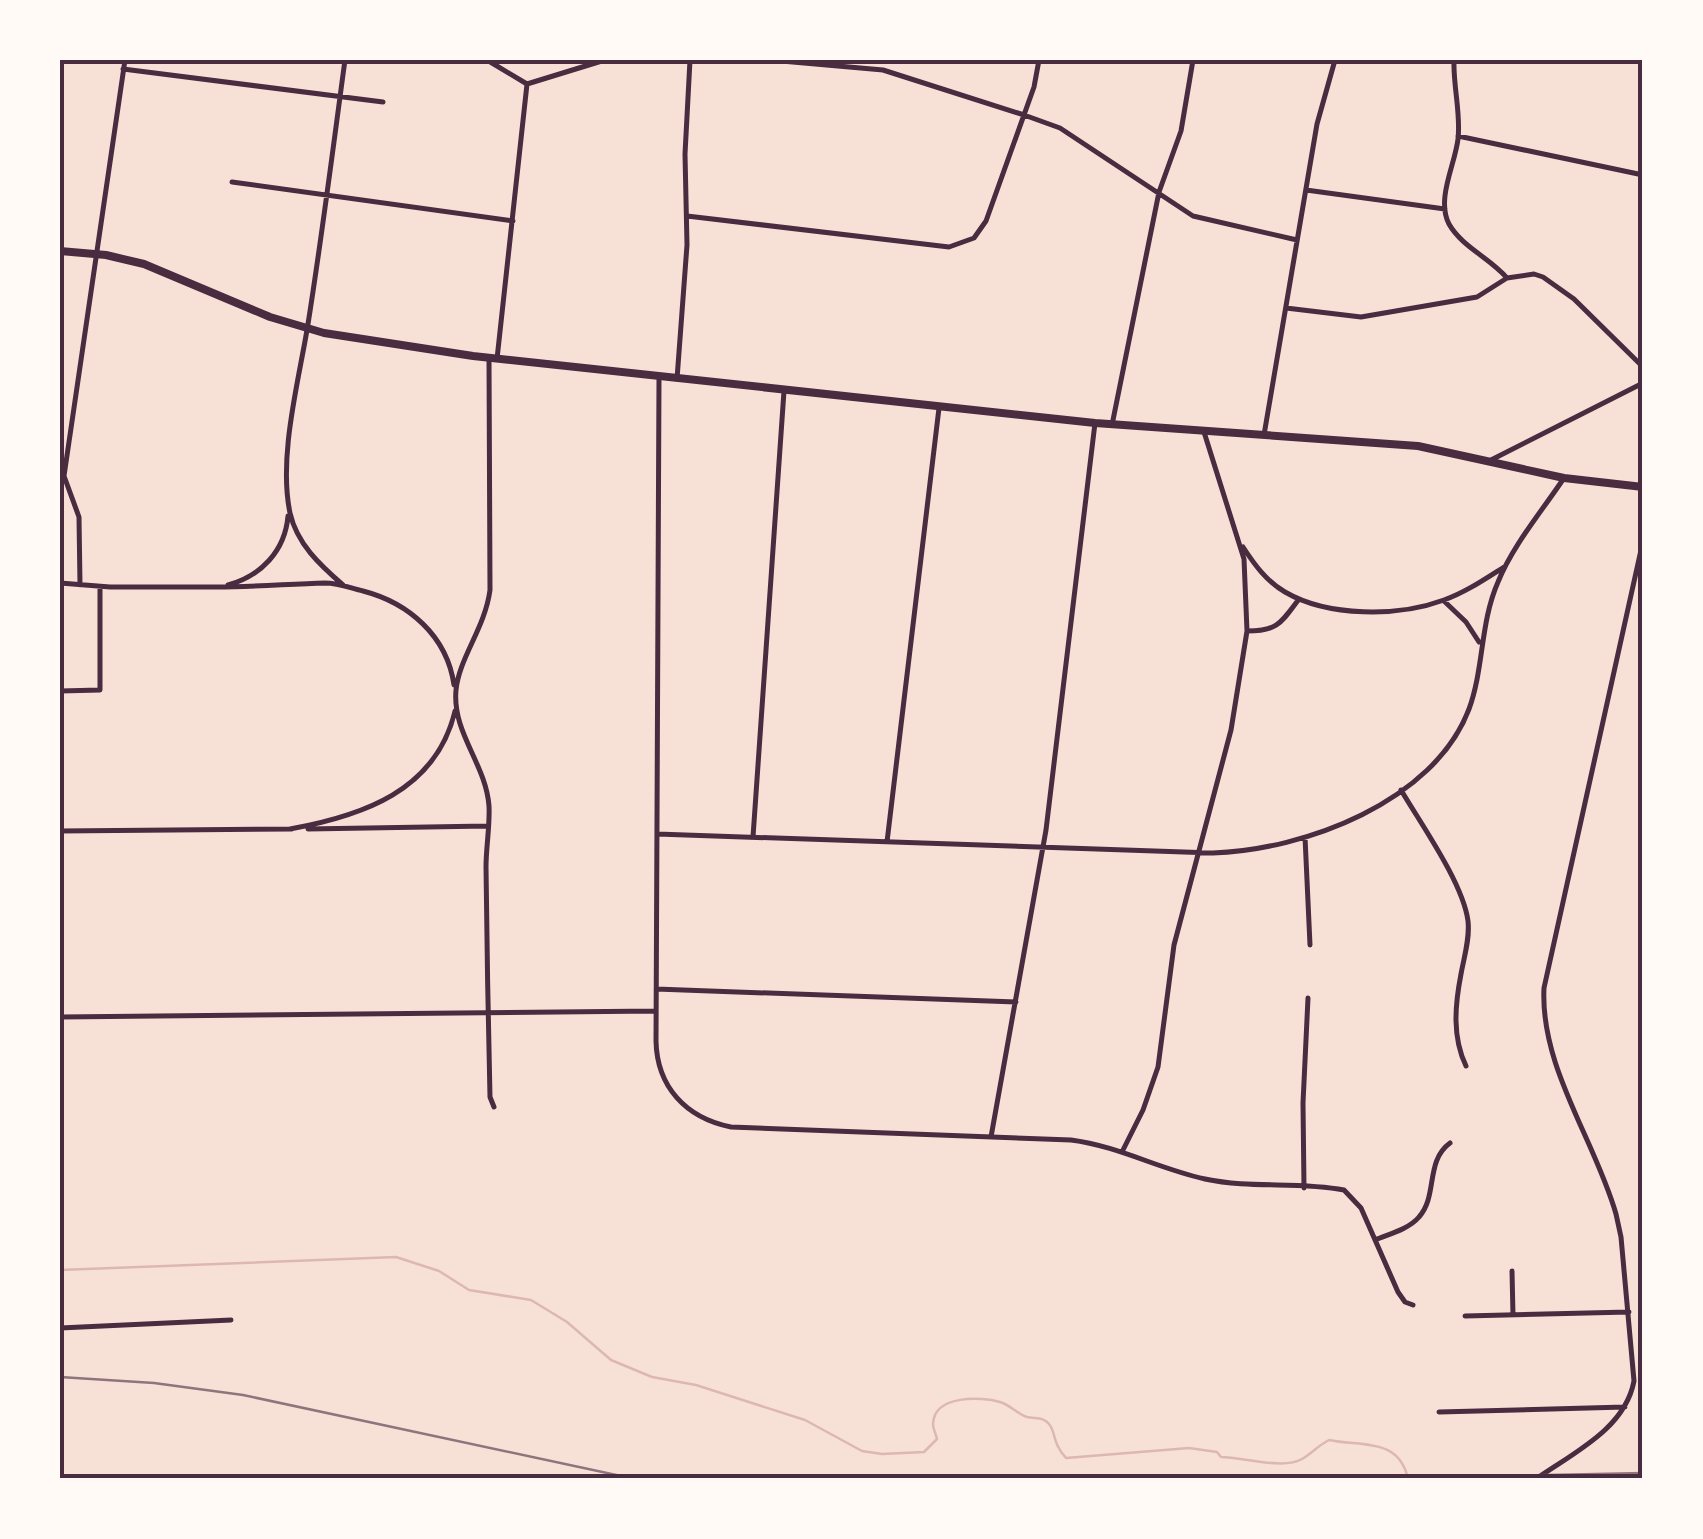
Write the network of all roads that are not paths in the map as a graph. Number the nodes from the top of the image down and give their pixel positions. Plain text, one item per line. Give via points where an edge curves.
1 (124, 60) edge
2 (344, 60) edge
3 (487, 60) edge
4 (605, 60) edge
5 (690, 60) edge
6 (770, 60) edge
7 (1039, 60) edge
8 (1193, 60) edge
9 (1335, 60) edge
10 (1454, 60) edge
11 (123, 69) junction
12 (526, 84) junction
13 (340, 98) junction
14 (383, 102) dead end
15 (1024, 114) junction
16 (1458, 136) junction
17 (1643, 175) edge
18 (232, 182) dead end
19 (1306, 190) junction
20 (1159, 192) junction
21 (327, 195) junction
22 (1444, 209) junction
23 (687, 216) junction
24 (513, 221) junction
25 (1297, 240) junction
26 (60, 251) edge
27 (96, 254) junction
28 (1507, 278) junction
29 (1286, 308) junction
30 (308, 328) junction
31 (493, 358) junction
32 (1643, 367) edge
33 (659, 377) junction
34 (677, 379) junction
35 (1643, 383) edge
36 (784, 391) junction
37 (938, 408) junction
38 (1094, 423) junction
39 (1112, 425) junction
40 (1204, 432) junction
41 (1264, 436) junction
42 (1488, 462) junction
43 (1564, 478) junction
44 (1643, 488) edge
45 (289, 509) junction
46 (1237, 536) junction
47 (1643, 540) edge
48 (1506, 566) junction
49 (60, 583) edge
50 (80, 585) junction
51 (343, 585) junction
52 (100, 586) junction
53 (217, 587) junction
54 (1299, 599) junction
55 (1442, 600) junction
56 (1247, 630) junction
57 (1480, 644) junction
58 (60, 691) edge
59 (456, 702) junction
60 (1400, 790) junction
61 (487, 826) junction
62 (290, 829) junction
63 (60, 830) edge
64 (657, 834) junction
65 (753, 837) junction
66 (1305, 837) junction
67 (887, 842) junction
68 (1044, 847) junction
69 (1199, 853) junction
70 (1310, 945) dead end
71 (656, 989) junction
72 (1308, 998) dead end
73 (1016, 1002) junction
74 (656, 1010) junction
75 (488, 1013) junction
76 (60, 1017) edge
77 (1466, 1066) dead end
78 (494, 1107) dead end
79 (991, 1137) junction
80 (1450, 1143) dead end
81 (1122, 1152) junction
82 (1304, 1188) junction
83 (1375, 1240) junction
84 (1512, 1271) dead end
85 (1413, 1306) dead end
86 (1629, 1312) junction
87 (1513, 1315) junction
88 (1465, 1316) dead end
89 (230, 1320) dead end
90 (60, 1328) edge
91 (1625, 1406) junction
92 (1439, 1412) dead end
93 (1536, 1479) edge

1 - 11 street
2 - 13 street
3 - 12 street
4 - 12 street
5 - 23 street
6 - 15 street via 883,70
7 - 15 street
8 - 20 street via 1176,150
9 - 19 street
10 - 16 street
11 - 13 street
11 - 27 street
12 - 24 street
13 - 14 street
13 - 21 street
15 - 20 street via 1060,128
15 - 23 street via 986,221 974,238 948,247
16 - 17 street
16 - 22 street
18 - 21 street
19 - 22 street
19 - 25 street
20 - 25 street via 1193,216
20 - 39 street
21 - 24 street
21 - 30 street
22 - 28 street via 1456,234
23 - 34 street
24 - 31 street
25 - 29 street
26 - 27 main road
27 - 30 main road via 144,264
27 - 50 street via 64,476 80,517
28 - 29 street via 1477,297 1361,317
28 - 32 street via 1534,274 1559,286
29 - 41 street
30 - 31 main road
30 - 45 street via 292,422
31 - 33 main road
31 - 59 street via 490,590 458,677
33 - 34 main road
33 - 64 street
34 - 36 main road
35 - 42 street
36 - 37 main road
36 - 65 street
37 - 38 main road
37 - 67 street
38 - 39 main road
38 - 68 street
39 - 40 main road
40 - 41 main road
40 - 46 street
41 - 42 main road via 1418,446
42 - 43 main road
43 - 44 main road
43 - 48 street
45 - 51 street via 310,554
45 - 53 street via 271,559 252,576
46 - 54 street via 1266,577
46 - 56 street via 1247,580
47 - 86 street via 1543,1011 1549,1044 1616,1214
48 - 55 street
48 - 57 street
49 - 50 street
50 - 52 street
51 - 53 street
51 - 59 street via 386,598 420,621 447,657
52 - 53 street
52 - 58 street via 100,690
54 - 55 street via 1366,610
54 - 56 street via 1280,624
55 - 57 street
56 - 69 street via 1231,730
57 - 60 street via 1474,691 1458,732
59 - 61 street via 460,728 482,773
59 - 62 street via 448,731 417,778 365,810
60 - 66 street
60 - 77 street via 1468,918 1456,1020
61 - 62 street
61 - 75 street
62 - 63 street
64 - 65 street
64 - 71 street
65 - 67 street
66 - 69 street
66 - 70 street
67 - 68 street
68 - 69 street
68 - 73 street
69 - 81 street via 1174,946 1158,1068
71 - 73 street
71 - 74 street
72 - 82 street
73 - 79 street
74 - 75 street
74 - 79 street via 656,1055 666,1084 711,1122
75 - 76 street
75 - 78 street
79 - 81 street via 1072,1140
80 - 83 street via 1436,1160 1419,1218
81 - 82 street via 1204,1179
82 - 83 street via 1348,1192
83 - 85 street via 1398,1292
84 - 87 street
86 - 87 street
86 - 91 street via 1636,1371
87 - 88 street
89 - 90 street
91 - 92 street
91 - 93 street via 1606,1429

